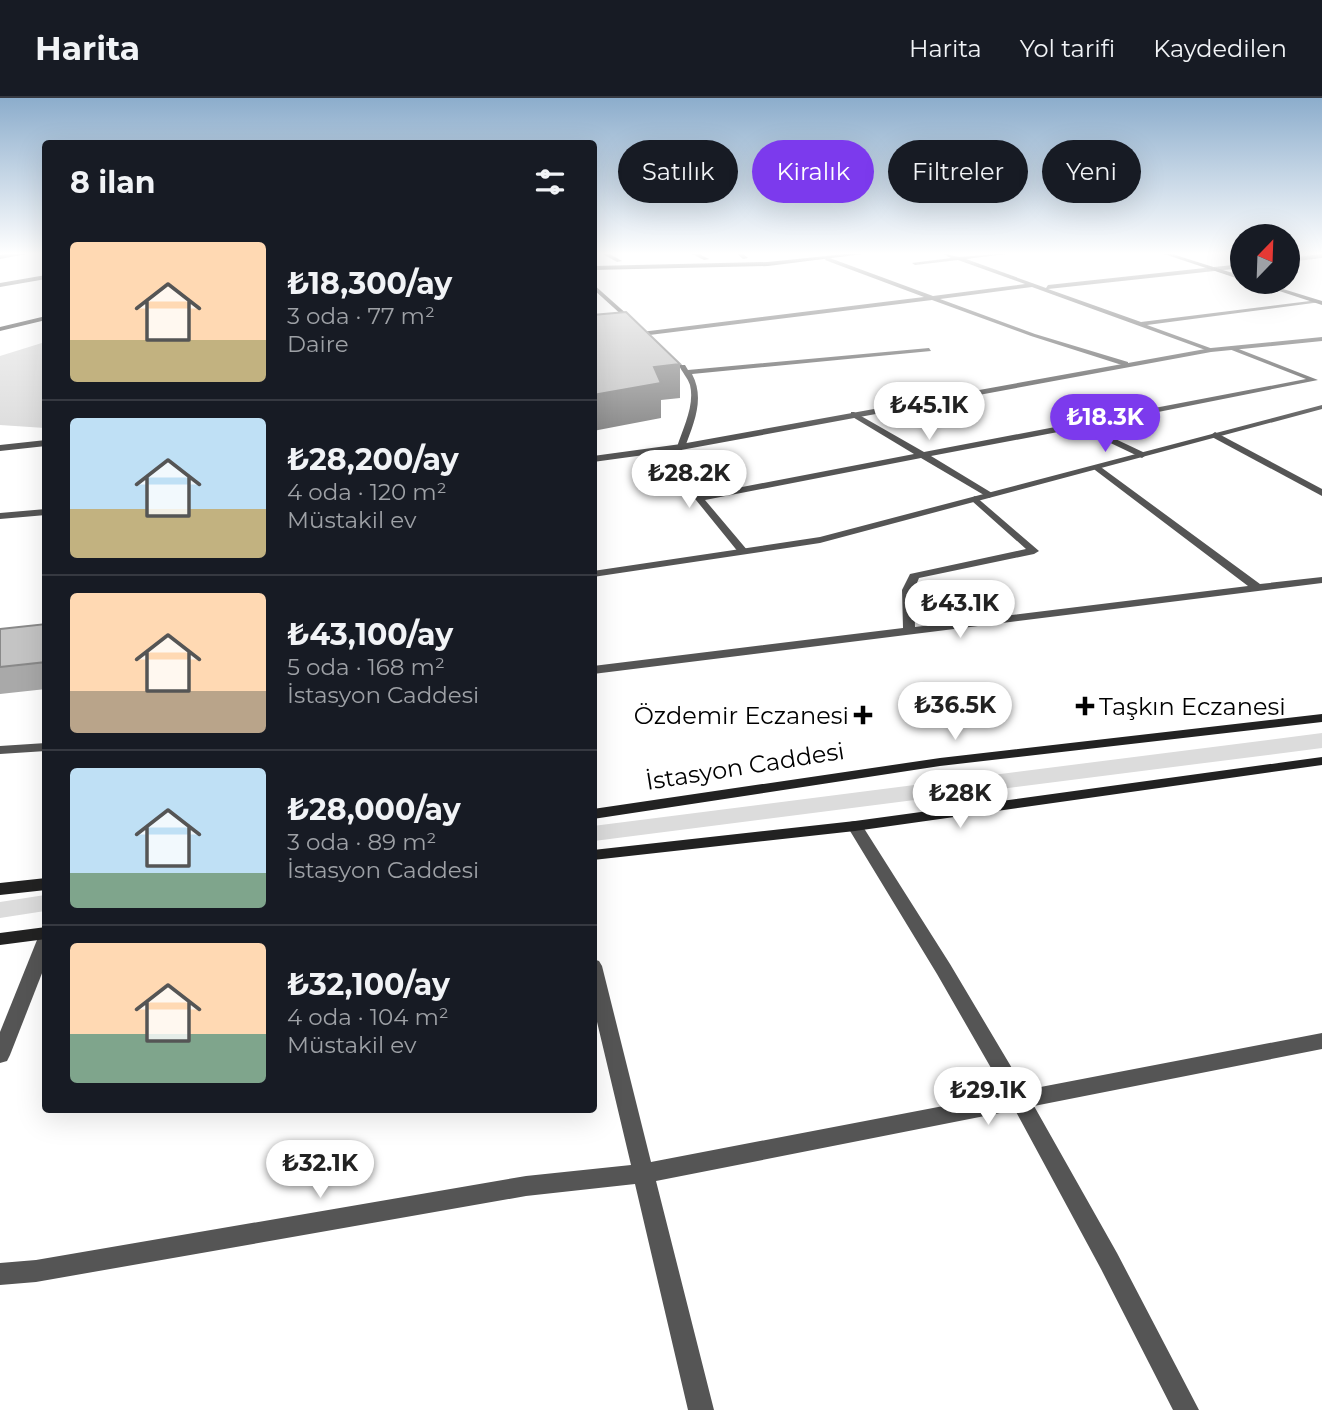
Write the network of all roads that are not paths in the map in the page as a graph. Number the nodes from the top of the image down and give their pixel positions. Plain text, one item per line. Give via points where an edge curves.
1 (624, 314) edge
2 (798, 314) edge
3 (976, 314) edge
4 (1115, 314) edge
5 (1215, 314) edge
6 (42, 319) edge
7 (1139, 323) junction
8 (0, 329) edge
9 (42, 329) edge
10 (646, 333) junction
11 (0, 338) edge
12 (597, 339) edge
13 (1322, 339) edge
14 (654, 341) edge
15 (1231, 348) junction
16 (929, 350) dead end
17 (1211, 350) junction
18 (671, 357) edge
19 (1125, 365) junction
20 (688, 372) junction
21 (1318, 382) edge
22 (1322, 407) edge
23 (854, 414) junction
24 (1082, 426) junction
25 (1215, 435) junction
26 (42, 443) edge
27 (0, 447) edge
28 (681, 447) junction
29 (654, 451) junction
30 (923, 456) junction
31 (1142, 456) junction
32 (597, 458) edge
33 (1098, 468) junction
34 (1322, 493) edge
35 (989, 495) junction
36 (699, 498) junction
37 (975, 499) junction
38 (42, 512) edge
39 (0, 516) edge
40 (743, 551) junction
41 (597, 573) edge
42 (1322, 580) edge
43 (1258, 588) junction
44 (909, 630) junction
45 (597, 669) edge
46 (1322, 718) edge
47 (42, 747) edge
48 (0, 750) edge
49 (1322, 761) edge
50 (597, 813) edge
51 (855, 826) junction
52 (597, 856) edge
53 (42, 884) edge
54 (0, 889) edge
55 (42, 934) edge
56 (0, 939) edge
57 (42, 950) edge
58 (597, 982) edge
59 (1322, 1041) edge
60 (0, 1055) edge
61 (1019, 1100) junction
62 (645, 1173) junction
63 (0, 1274) edge
64 (701, 1410) edge
65 (1186, 1410) edge

1 - 10 street
2 - 10 street
3 - 19 street
4 - 7 street
5 - 7 street
6 - 8 main road
7 - 17 street
9 - 11 main road
10 - 12 street
10 - 14 street
13 - 15 street
15 - 17 street
15 - 21 street
16 - 20 street
17 - 19 street
18 - 20 street
19 - 23 street
20 - 28 street via 697,400
21 - 24 street
22 - 25 street
23 - 28 street
23 - 30 street
24 - 30 street
24 - 31 street
25 - 31 street
25 - 34 street
26 - 27 street
28 - 29 street
29 - 32 street
29 - 36 street
30 - 35 street
30 - 36 street
31 - 33 street
33 - 35 street
33 - 43 street
35 - 37 street
36 - 40 street
37 - 40 street via 820,540
37 - 44 street via 1034,551 914,576 908,590
38 - 39 street
40 - 41 street
42 - 43 street
43 - 44 street
44 - 45 street
46 - 50 main road, İstasyon Caddesi via 940,762
47 - 48 street
49 - 51 main road
51 - 52 main road
51 - 61 street via 941,962
53 - 54 main road
55 - 56 main road
57 - 60 street
58 - 62 street
59 - 61 street
61 - 62 street
61 - 65 street
62 - 63 street via 526,1186
62 - 64 street

